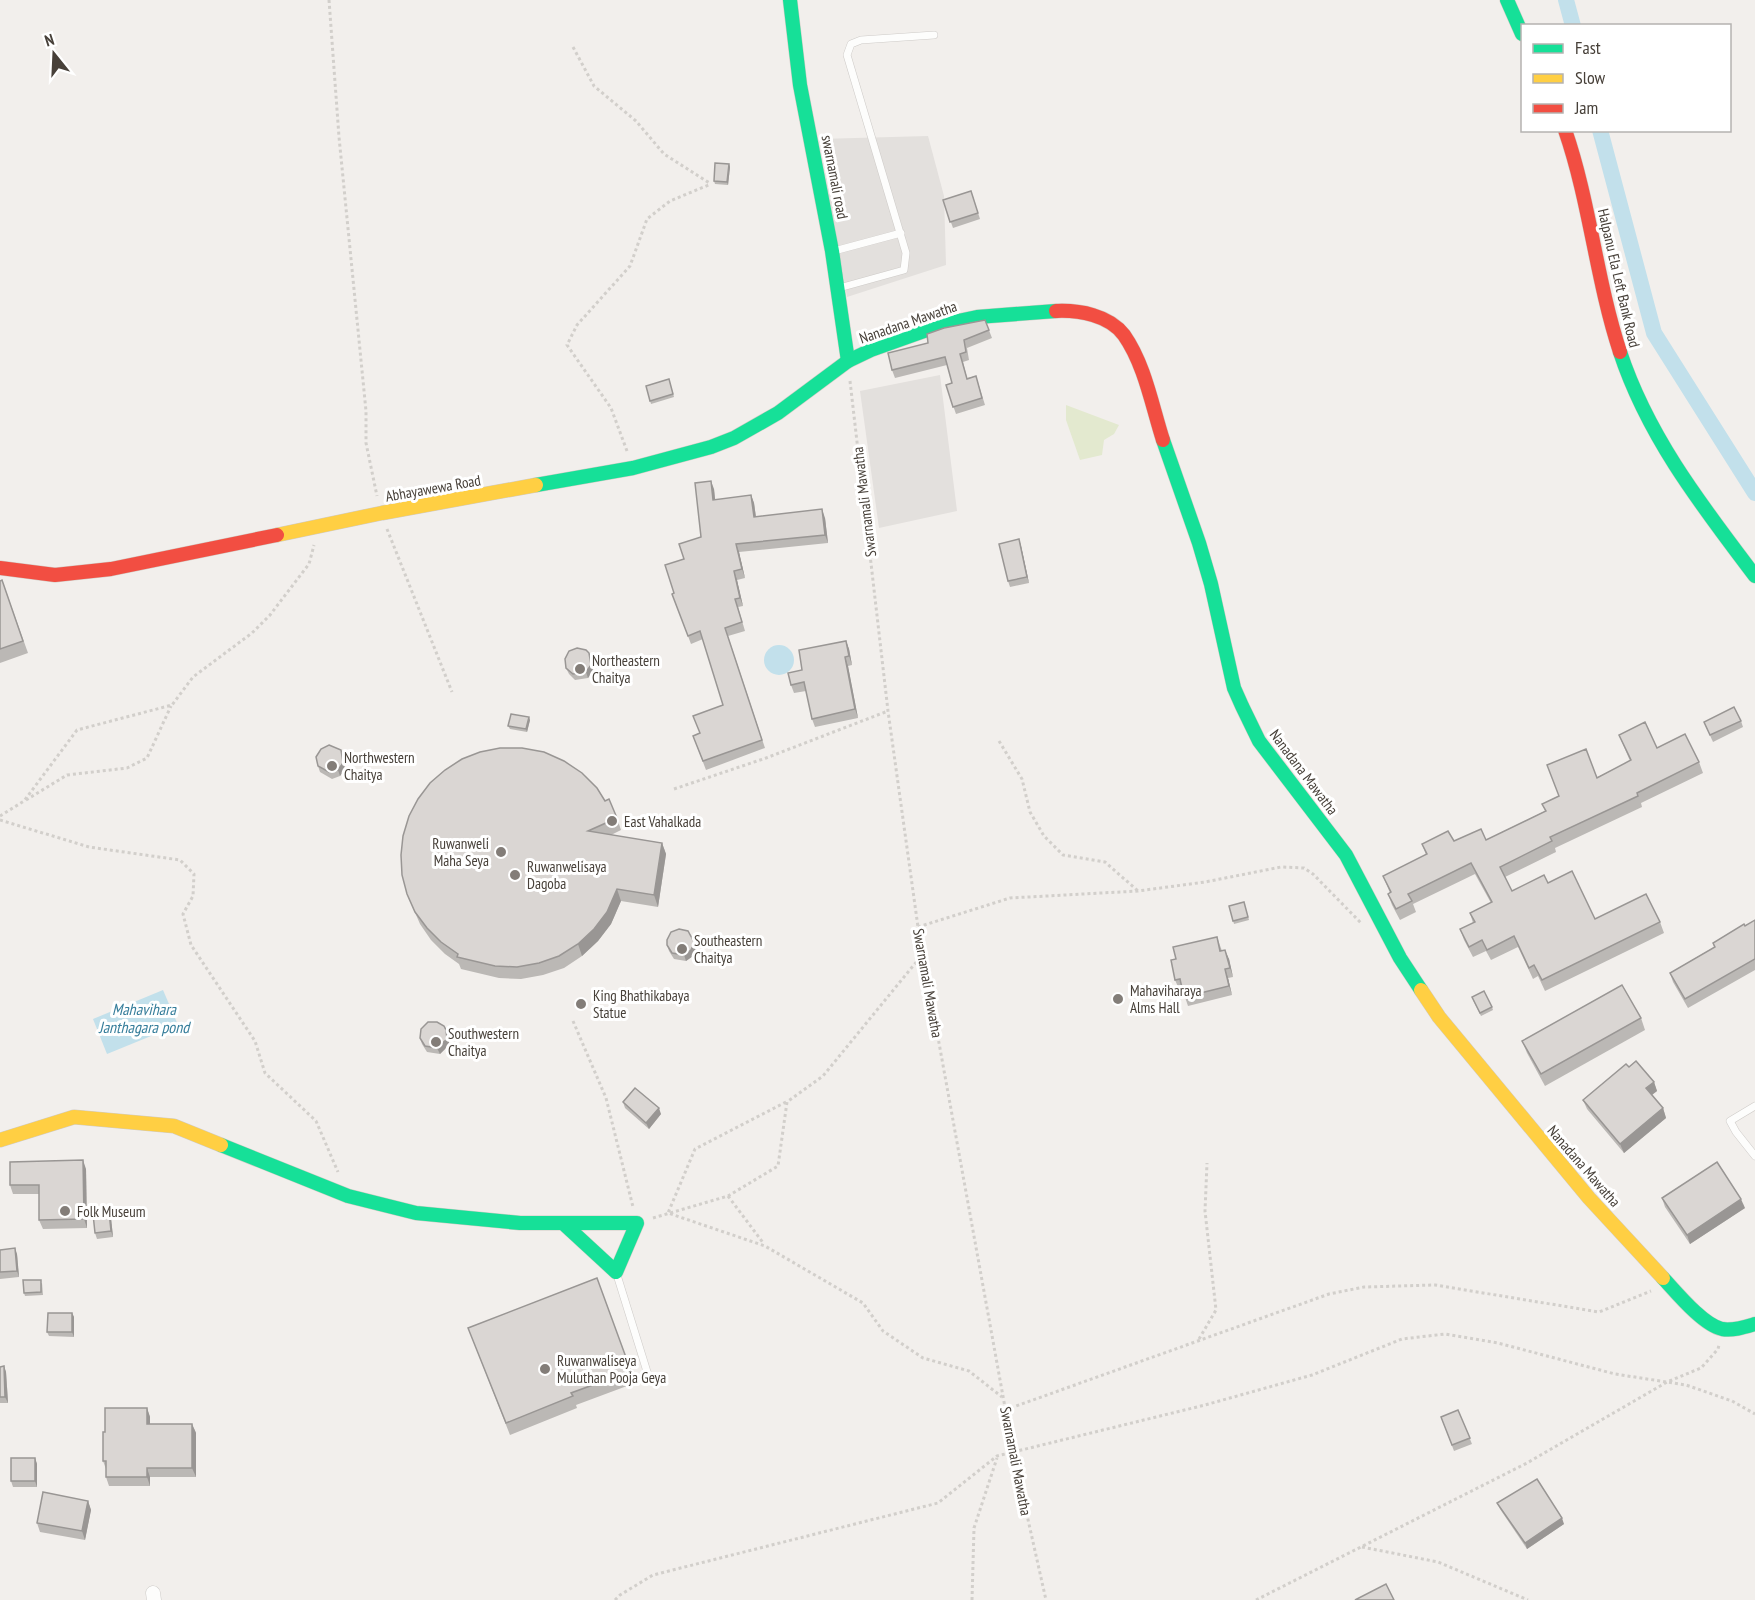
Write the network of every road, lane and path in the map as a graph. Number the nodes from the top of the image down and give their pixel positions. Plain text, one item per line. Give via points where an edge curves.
1 (329, 0) edge
2 (790, 0) edge
3 (1507, 0) edge
4 (1521, 32) edge
5 (934, 35) dead end
6 (573, 47) dead end
7 (1566, 132) edge
8 (901, 233) junction
9 (832, 251) junction
10 (836, 288) junction
11 (848, 361) junction
12 (633, 468) junction
13 (381, 513) junction
14 (312, 528) junction
15 (0, 568) edge
16 (1755, 576) edge
17 (452, 692) dead end
18 (172, 705) junction
19 (888, 711) junction
20 (999, 741) dead end
21 (674, 789) dead end
22 (24, 801) junction
23 (0, 818) edge
24 (1138, 891) junction
25 (918, 927) junction
26 (1365, 927) dead end
27 (923, 954) junction
28 (573, 1021) dead end
29 (787, 1102) junction
30 (1755, 1106) edge
31 (0, 1140) edge
32 (1755, 1156) edge
33 (1207, 1163) dead end
34 (348, 1196) junction
35 (728, 1196) junction
36 (668, 1213) junction
37 (564, 1224) junction
38 (637, 1224) junction
39 (765, 1246) junction
40 (616, 1272) junction
41 (1668, 1284) junction
42 (1755, 1324) edge
43 (1722, 1329) junction
44 (1198, 1341) junction
45 (649, 1378) dead end
46 (1667, 1382) junction
47 (1003, 1398) junction
48 (1005, 1410) junction
49 (1755, 1414) edge
50 (1013, 1451) junction
51 (997, 1456) junction
52 (1362, 1547) junction
53 (615, 1600) edge
54 (972, 1600) edge
55 (1046, 1600) edge
56 (1256, 1600) edge
57 (1528, 1600) edge

1 - 13 path via 366,443
2 - 9 main road, swarnamali road via 800,85
3 - 4 main road
5 - 8 lane via 861,40 851,44 847,55
6 - 12 path via 594,86 636,121 664,154 711,184 670,201 647,219 630,266 577,325 567,345 611,408
7 - 16 main road, Halpanu Ela Left Bank Road via 1615,339 1641,410 1670,460
8 - 9 lane
8 - 10 lane via 906,253 904,270
9 - 10 main road, swarnamali road
10 - 11 main road, swarnamali road
11 - 12 main road, Abhayawewa Road via 778,413 734,438
11 - 19 path, Swarnamali Mawatha
11 - 41 main road, Nanadana Mawatha via 944,324 1008,313 1087,313 1123,334 1139,364 1199,543 1234,688 1259,741 1346,855 1400,958 1439,1017 1589,1198
12 - 13 main road, Abhayawewa Road
13 - 14 main road, Abhayawewa Road
13 - 17 path
14 - 15 main road, Abhayawewa Road via 67,575
14 - 18 path via 315,547 309,564 276,607 252,633 193,677
18 - 22 path via 77,730
18 - 22 path via 147,758 127,768 67,775
19 - 21 path
19 - 25 path, Swarnamali Mawatha
20 - 24 path via 1022,779 1030,812 1044,836 1063,855 1105,862
22 - 23 path
23 - 34 path via 89,847 180,861 194,874 193,896 183,914 191,945 255,1041 265,1073 316,1120
24 - 25 path via 1010,898
24 - 26 path via 1281,867 1304,868
25 - 27 path, Swarnamali Mawatha
27 - 29 path via 823,1076
27 - 47 path, Swarnamali Mawatha
28 - 38 path via 606,1098
29 - 35 path via 778,1166
29 - 36 path via 695,1149
30 - 32 lane via 1730,1121
31 - 34 main road via 74,1117 174,1126
33 - 44 path via 1204,1211 1216,1310
34 - 37 main road via 416,1213
35 - 36 path
35 - 39 path
36 - 38 path
36 - 39 path
37 - 38 main road
37 - 40 main road
38 - 40 main road
39 - 47 path via 863,1303 883,1331 923,1358 969,1371
40 - 45 lane
41 - 43 main road, Nanadana Mawatha via 1702,1317
41 - 44 path via 1599,1312 1435,1285 1364,1287 1329,1294
42 - 43 main road
43 - 46 path via 1718,1349 1701,1368
44 - 48 path
46 - 49 path via 1732,1401
46 - 50 path via 1615,1374 1498,1343 1445,1334 1402,1339 1312,1375
46 - 52 path via 1527,1462
47 - 48 path, Swarnamali Mawatha
48 - 50 path, Swarnamali Mawatha
50 - 51 path
50 - 55 path, Swarnamali Mawatha
51 - 53 path via 938,1503 653,1575
51 - 54 path via 974,1528
52 - 56 path
52 - 57 path via 1438,1562

